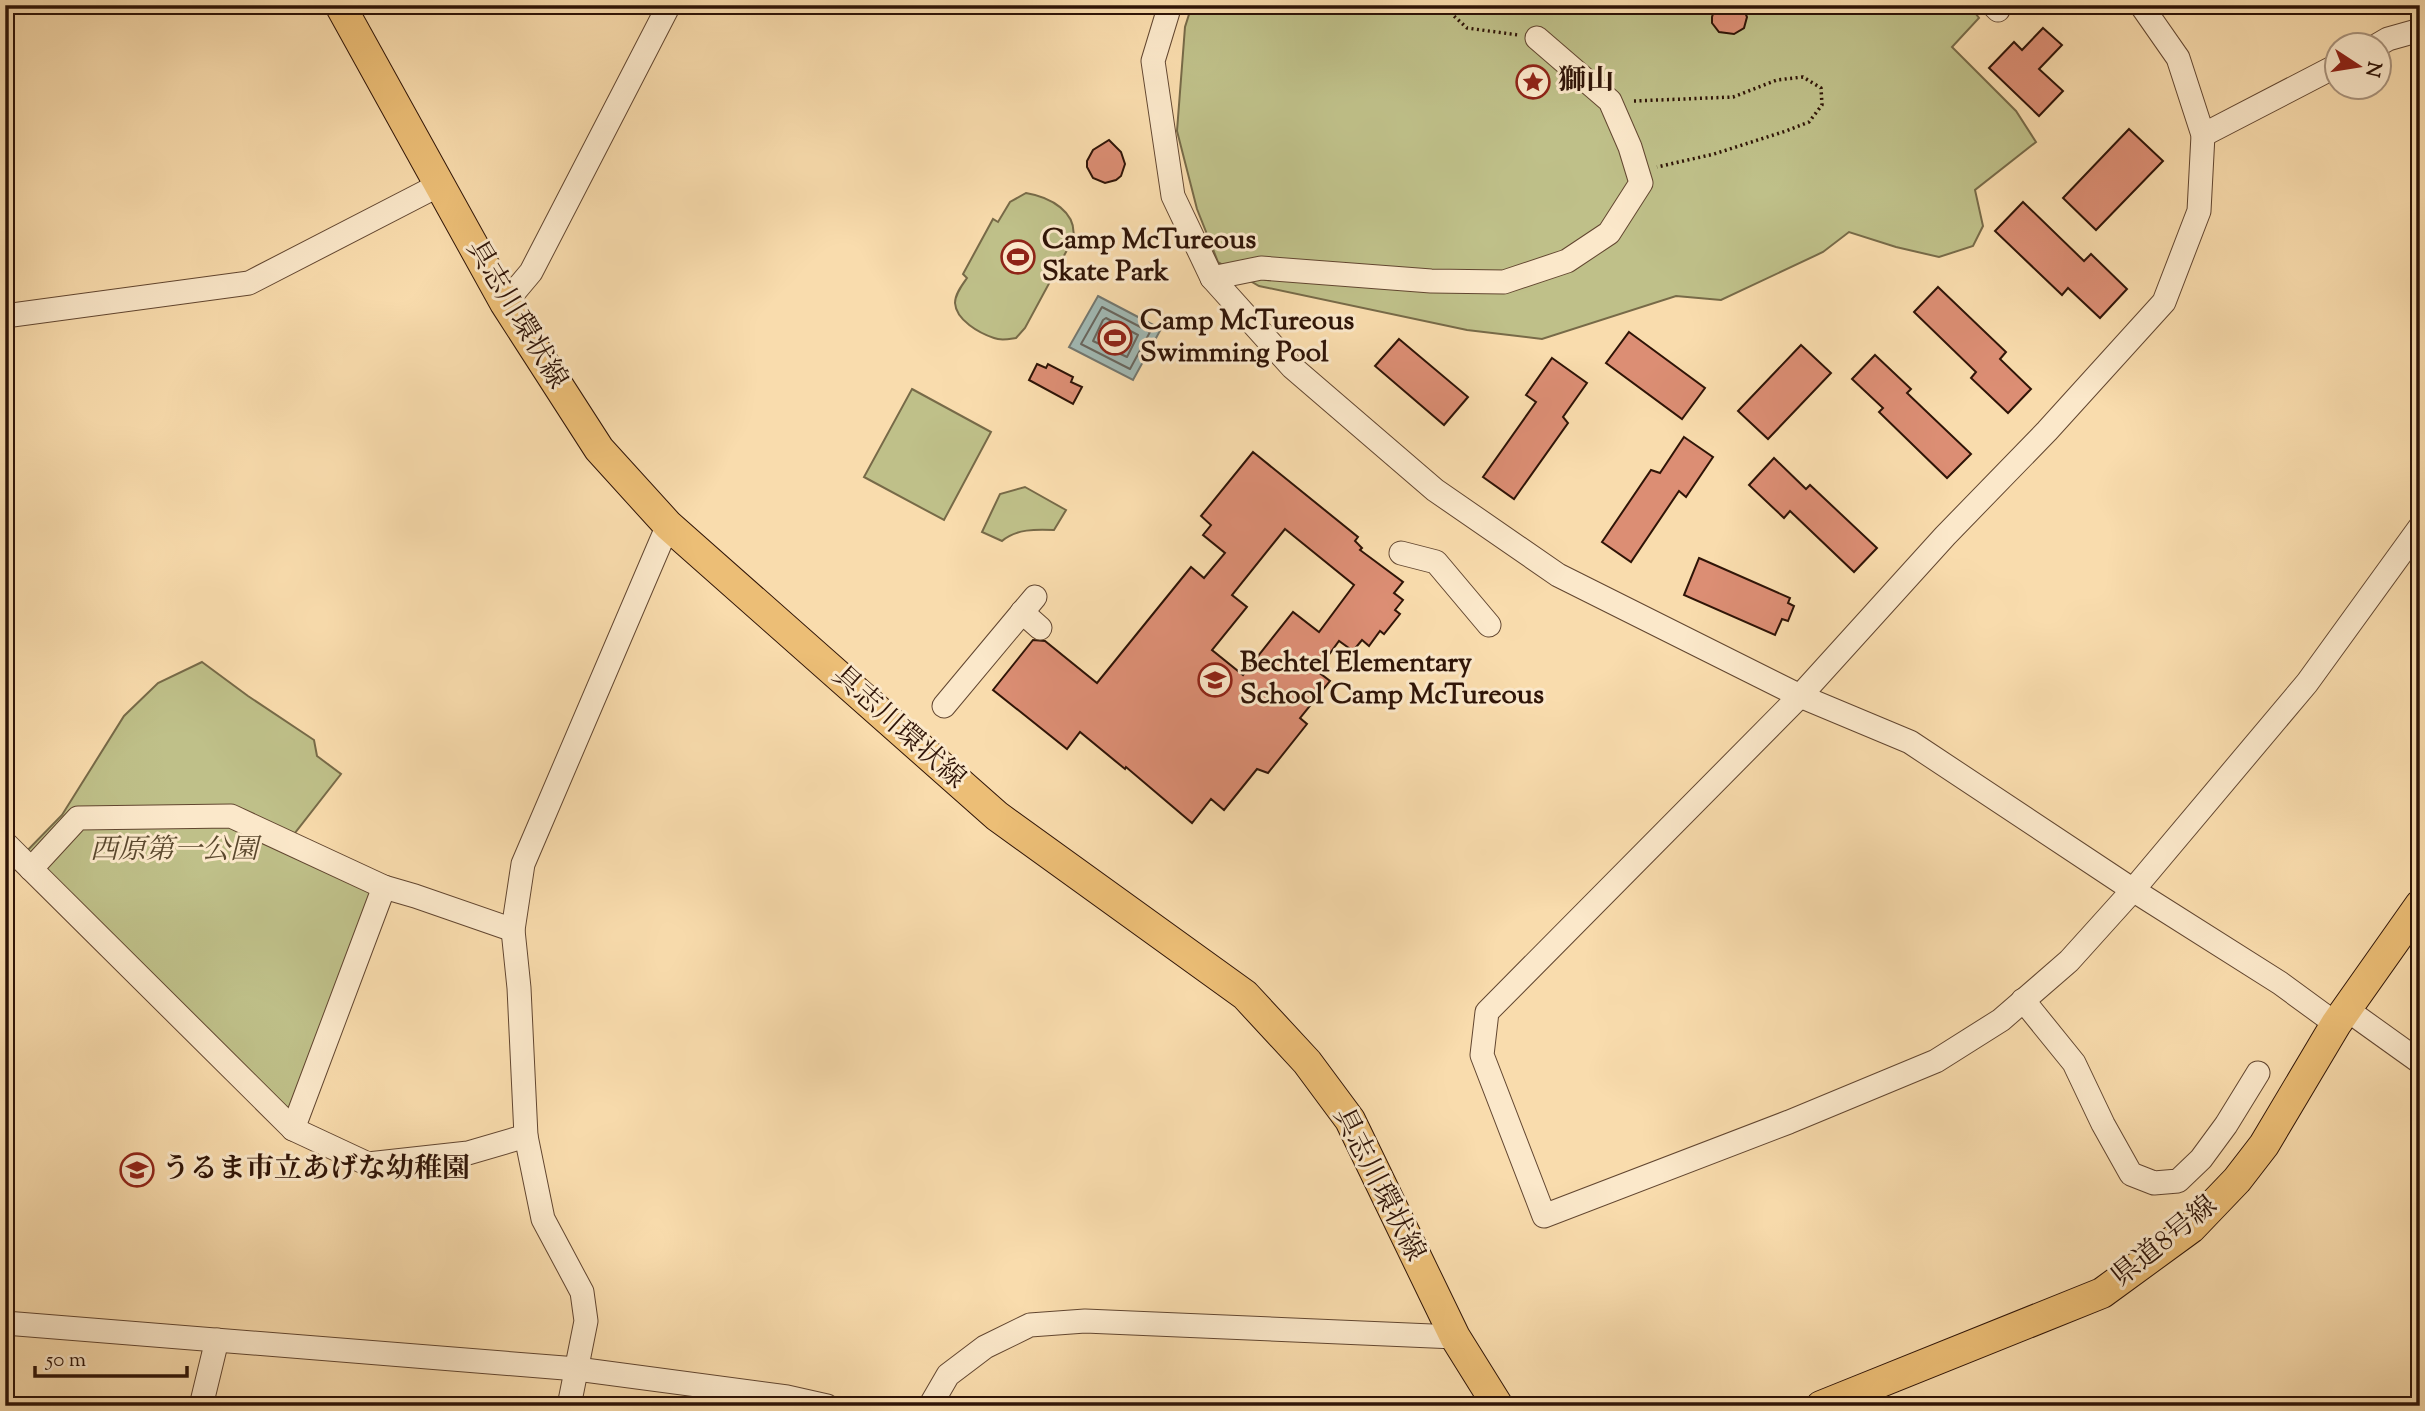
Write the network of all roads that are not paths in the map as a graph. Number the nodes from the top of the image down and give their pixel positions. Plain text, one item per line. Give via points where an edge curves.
1 (340, 5) edge
2 (669, 5) edge
3 (1170, 5) edge
4 (2141, 5) edge
5 (2420, 30) edge
6 (2394, 37) edge
7 (1537, 38) road end
8 (2324, 72) edge
9 (2203, 135) junction
10 (441, 184) junction
11 (1212, 278) junction
12 (505, 303) junction
13 (5, 316) edge
14 (668, 525) junction
15 (2420, 527) edge
16 (1401, 553) dead end
17 (1489, 625) dead end
18 (1040, 628) dead end
19 (1800, 696) junction
20 (944, 706) dead end
21 (5, 843) edge
22 (31, 869) junction
23 (384, 887) junction
24 (2133, 890) junction
25 (2420, 905) edge
26 (513, 930) junction
27 (2023, 1000) junction
28 (2341, 1017) junction
29 (2420, 1062) edge
30 (2258, 1073) dead end
31 (293, 1129) junction
32 (526, 1136) junction
33 (5, 1323) edge
34 (1455, 1337) junction
35 (217, 1340) junction
36 (577, 1369) junction
37 (201, 1406) edge
38 (569, 1406) edge
39 (827, 1406) edge
40 (930, 1406) edge
41 (1498, 1406) edge
42 (1821, 1406) edge

1 - 10 main road, 具志川環状線
2 - 12 street via 531,272
3 - 11 street via 1153,61 1173,196
4 - 9 street via 2178,58
5 - 6 street
7 - 11 street via 1609,101 1630,147 1641,183 1609,233 1567,261 1504,282 1261,268
8 - 9 street
9 - 19 street via 2199,211 2164,302
10 - 12 main road, 具志川環状線
10 - 13 street via 249,283
11 - 19 street via 1292,367 1436,490 1558,575
12 - 14 main road, 具志川環状線 via 598,449
14 - 26 street via 523,864
14 - 34 main road, 具志川環状線 via 997,816 1245,995 1307,1062 1350,1120
15 - 24 street via 2307,682
16 - 17 street via 1436,562
18 - 20 street via 1028,605
19 - 24 street via 1910,742
19 - 27 street via 1487,1012 1482,1055 1544,1216 1936,1061 2001,1020
21 - 22 street
22 - 23 street via 78,818 232,816
22 - 31 street
23 - 26 street
23 - 31 street
24 - 27 street via 2069,961
24 - 28 street
25 - 28 main road, 県道8号線
26 - 32 street
27 - 30 street via 2074,1063 2131,1174 2154,1184 2178,1181 2201,1159
28 - 29 street
28 - 42 main road, 県道8号線 via 2264,1145 2237,1180 2191,1228 2145,1263 2102,1293
31 - 32 street via 368,1164 468,1153
32 - 36 street via 543,1219 582,1292 586,1321
33 - 35 street
34 - 40 street via 1085,1321 1030,1325 985,1347 948,1375
34 - 41 main road, 具志川環状線
35 - 36 street
35 - 37 street
36 - 38 street
36 - 39 street

